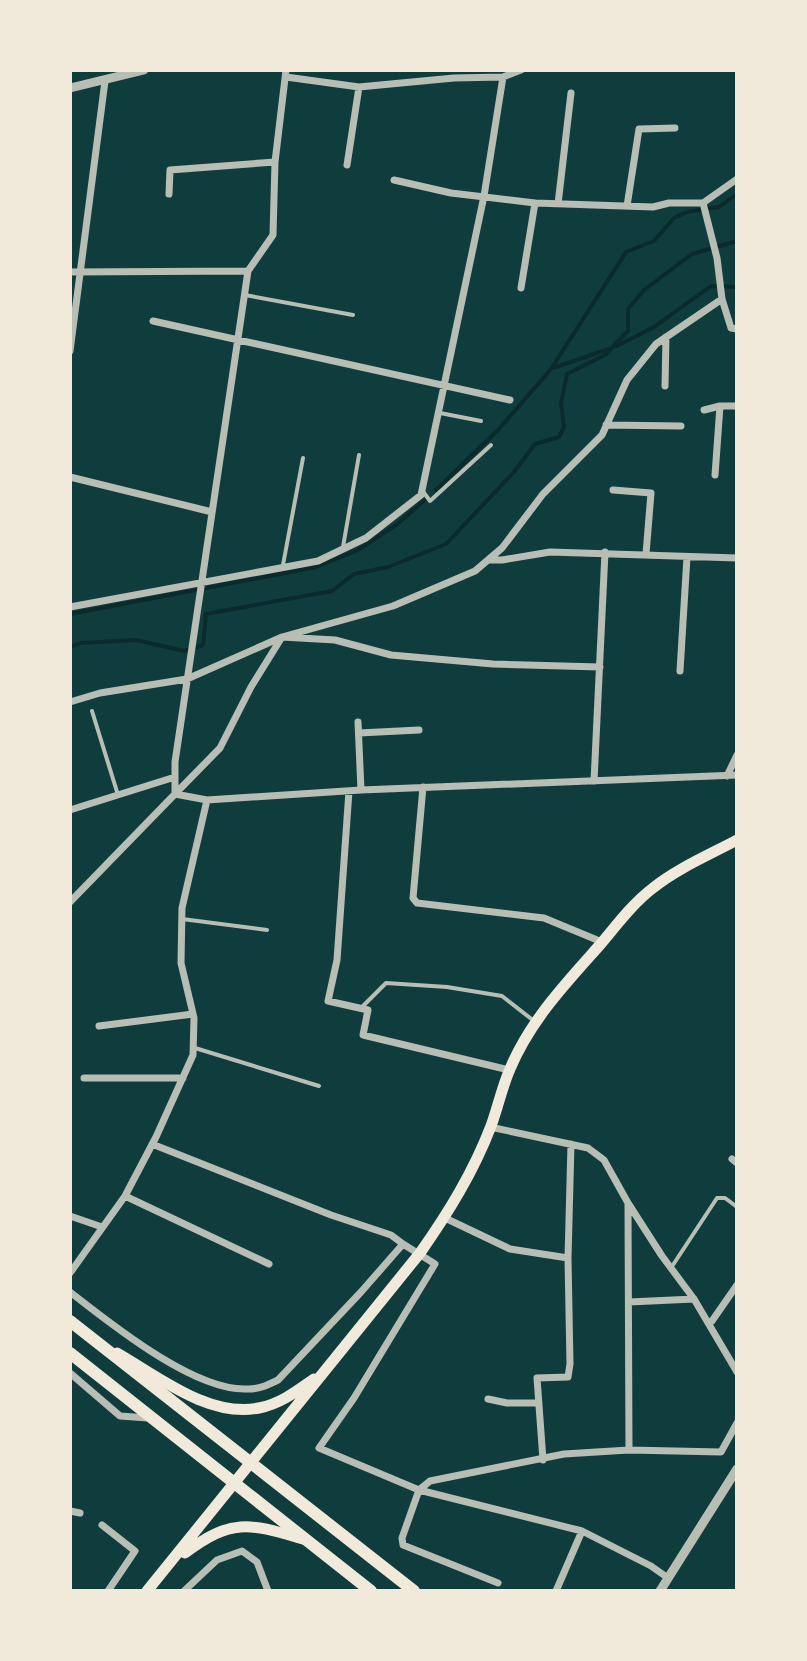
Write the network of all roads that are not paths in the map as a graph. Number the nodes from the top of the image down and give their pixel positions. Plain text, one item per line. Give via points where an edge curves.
1 (144, 70) edge
2 (521, 70) edge
3 (125, 73) edge
4 (286, 74) edge
5 (454, 74) edge
6 (503, 77) junction
7 (105, 81) junction
8 (359, 87) junction
9 (70, 88) edge
10 (571, 93) dead end
11 (675, 128) dead end
12 (275, 162) junction
13 (347, 165) dead end
14 (737, 179) edge
15 (394, 180) dead end
16 (169, 194) dead end
17 (484, 196) junction
18 (535, 203) junction
19 (558, 204) junction
20 (627, 206) junction
21 (704, 208) junction
22 (248, 271) junction
23 (70, 272) edge
24 (80, 272) junction
25 (521, 288) dead end
26 (721, 292) junction
27 (245, 294) junction
28 (353, 315) dead end
29 (153, 321) dead end
30 (737, 329) edge
31 (666, 337) junction
32 (238, 341) junction
33 (70, 351) edge
34 (665, 386) dead end
35 (444, 387) junction
36 (510, 400) dead end
37 (720, 406) junction
38 (737, 406) edge
39 (704, 410) dead end
40 (439, 412) junction
41 (481, 421) dead end
42 (606, 425) junction
43 (681, 426) dead end
44 (491, 445) dead end
45 (359, 455) dead end
46 (303, 458) dead end
47 (715, 475) dead end
48 (70, 477) edge
49 (422, 490) junction
50 (613, 490) dead end
51 (212, 512) junction
52 (343, 550) junction
53 (605, 552) junction
54 (646, 554) junction
55 (687, 557) junction
56 (737, 558) edge
57 (488, 560) junction
58 (282, 569) junction
59 (201, 585) junction
60 (70, 607) edge
61 (282, 637) junction
62 (600, 667) junction
63 (680, 671) dead end
64 (187, 679) junction
65 (70, 702) edge
66 (92, 711) dead end
67 (358, 722) dead end
68 (419, 730) dead end
69 (359, 733) junction
70 (737, 755) edge
71 (737, 775) edge
72 (727, 776) junction
73 (175, 777) junction
74 (594, 781) junction
75 (423, 787) junction
76 (361, 790) junction
77 (349, 791) junction
78 (175, 794) junction
79 (118, 795) junction
80 (207, 800) junction
81 (70, 810) edge
82 (737, 840) edge
83 (70, 902) edge
84 (182, 919) junction
85 (267, 930) dead end
86 (602, 942) junction
87 (361, 1008) junction
88 (193, 1014) junction
89 (535, 1022) junction
90 (99, 1026) dead end
91 (193, 1048) junction
92 (509, 1070) junction
93 (84, 1078) dead end
94 (183, 1078) junction
95 (319, 1086) dead end
96 (490, 1127) junction
97 (152, 1144) junction
98 (571, 1144) junction
99 (125, 1196) junction
100 (628, 1203) junction
101 (737, 1207) edge
102 (70, 1216) edge
103 (445, 1218) junction
104 (102, 1227) junction
105 (403, 1244) junction
106 (420, 1253) junction
107 (568, 1258) junction
108 (269, 1264) dead end
109 (671, 1268) junction
110 (70, 1273) edge
111 (737, 1285) edge
112 (70, 1292) edge
113 (694, 1299) junction
114 (629, 1302) junction
115 (70, 1321) edge
116 (708, 1323) junction
117 (92, 1339) junction
118 (70, 1353) edge
119 (327, 1370) junction
120 (737, 1372) edge
121 (70, 1373) edge
122 (488, 1399) dead end
123 (539, 1403) junction
124 (150, 1418) junction
125 (737, 1423) edge
126 (629, 1450) junction
127 (543, 1460) junction
128 (251, 1464) junction
129 (737, 1469) edge
130 (236, 1482) junction
131 (419, 1490) junction
132 (70, 1511) edge
133 (80, 1513) dead end
134 (102, 1525) dead end
135 (582, 1531) junction
136 (306, 1540) junction
137 (169, 1565) junction
138 (668, 1578) junction
139 (498, 1583) dead end
140 (108, 1591) edge
141 (147, 1591) edge
142 (184, 1591) edge
143 (268, 1591) edge
144 (371, 1591) edge
145 (414, 1591) edge
146 (556, 1591) edge
147 (660, 1591) edge

1 - 3 street
2 - 6 street
3 - 7 street
4 - 8 street
4 - 12 street
5 - 6 street
5 - 8 street
6 - 17 street
7 - 9 street
7 - 24 street
8 - 13 street
10 - 19 street
11 - 20 street via 639,129
12 - 16 street via 170,170
12 - 22 street via 273,235
14 - 21 street
15 - 17 street
17 - 18 street
17 - 35 street
18 - 19 street
18 - 25 street
19 - 20 street
20 - 21 street via 669,203
21 - 26 street
22 - 24 street
22 - 27 street
23 - 24 street
24 - 33 street
26 - 30 street via 731,328
26 - 31 street
27 - 28 lane
27 - 32 street
29 - 32 street
31 - 34 street
31 - 42 street via 627,380
32 - 35 street
32 - 51 street
35 - 36 street
35 - 40 street
37 - 38 street
37 - 39 street
37 - 47 street
40 - 41 lane
40 - 49 street
42 - 43 street
42 - 57 street
44 - 49 lane via 430,501
45 - 52 lane
46 - 58 lane
48 - 51 street
49 - 52 street via 366,538
50 - 54 street via 651,493
51 - 59 street
52 - 58 street
53 - 54 street
53 - 57 street
53 - 62 street
54 - 55 street
55 - 56 street
55 - 63 street
57 - 61 street via 475,571 393,606
58 - 59 street
59 - 60 street
59 - 64 street
61 - 62 street via 335,640 391,655
61 - 64 street
61 - 78 street via 220,748
62 - 74 street
64 - 65 street
64 - 73 street
66 - 79 lane
67 - 69 street
68 - 69 street
69 - 76 street
70 - 72 street
71 - 72 street
72 - 74 street
73 - 78 street
73 - 79 street
74 - 75 street
75 - 76 street
75 - 86 street via 413,898 417,903 544,918
76 - 77 street
77 - 80 street
77 - 87 street via 337,960 328,1001
78 - 80 street
78 - 83 street
79 - 81 street
80 - 84 street
82 - 86 main road via 651,890
84 - 85 lane
84 - 88 street via 181,963
86 - 89 main road
87 - 89 lane via 386,983 447,987 502,996
87 - 92 street via 368,1010 363,1035
88 - 90 street
88 - 91 street
89 - 92 main road
91 - 94 street
91 - 95 lane
92 - 96 main road
93 - 94 street
94 - 97 street
96 - 98 street
96 - 103 main road
97 - 99 street
97 - 105 street
98 - 100 street via 604,1160
98 - 107 street
99 - 104 street
99 - 108 street
100 - 109 street
100 - 114 street
101 - 109 lane via 717,1198
102 - 104 street
103 - 106 main road
103 - 107 street via 510,1249
104 - 110 street
105 - 106 street
105 - 112 street via 278,1380 246,1390 189,1372 136,1344
106 - 119 main road
106 - 131 street via 435,1264 319,1448
107 - 123 street via 568,1377 537,1378
109 - 113 street
111 - 116 street
113 - 114 street
113 - 116 street
114 - 126 street
115 - 117 highway
116 - 120 street
117 - 119 main road via 205,1402 228,1409 262,1408
117 - 128 highway
118 - 124 highway
119 - 128 main road
121 - 124 street via 120,1416
122 - 123 street
123 - 127 street
124 - 130 highway
125 - 126 street via 721,1452
126 - 127 street
127 - 131 street via 430,1481
128 - 130 main road
128 - 145 highway
129 - 138 street
130 - 136 highway
130 - 137 main road
131 - 135 street
131 - 139 street via 403,1545
132 - 133 street
134 - 140 street via 135,1551
135 - 138 street
135 - 146 street
136 - 137 main road via 241,1525 198,1543
136 - 144 highway
137 - 141 main road
138 - 147 street
142 - 143 street via 217,1560 242,1551 257,1562

